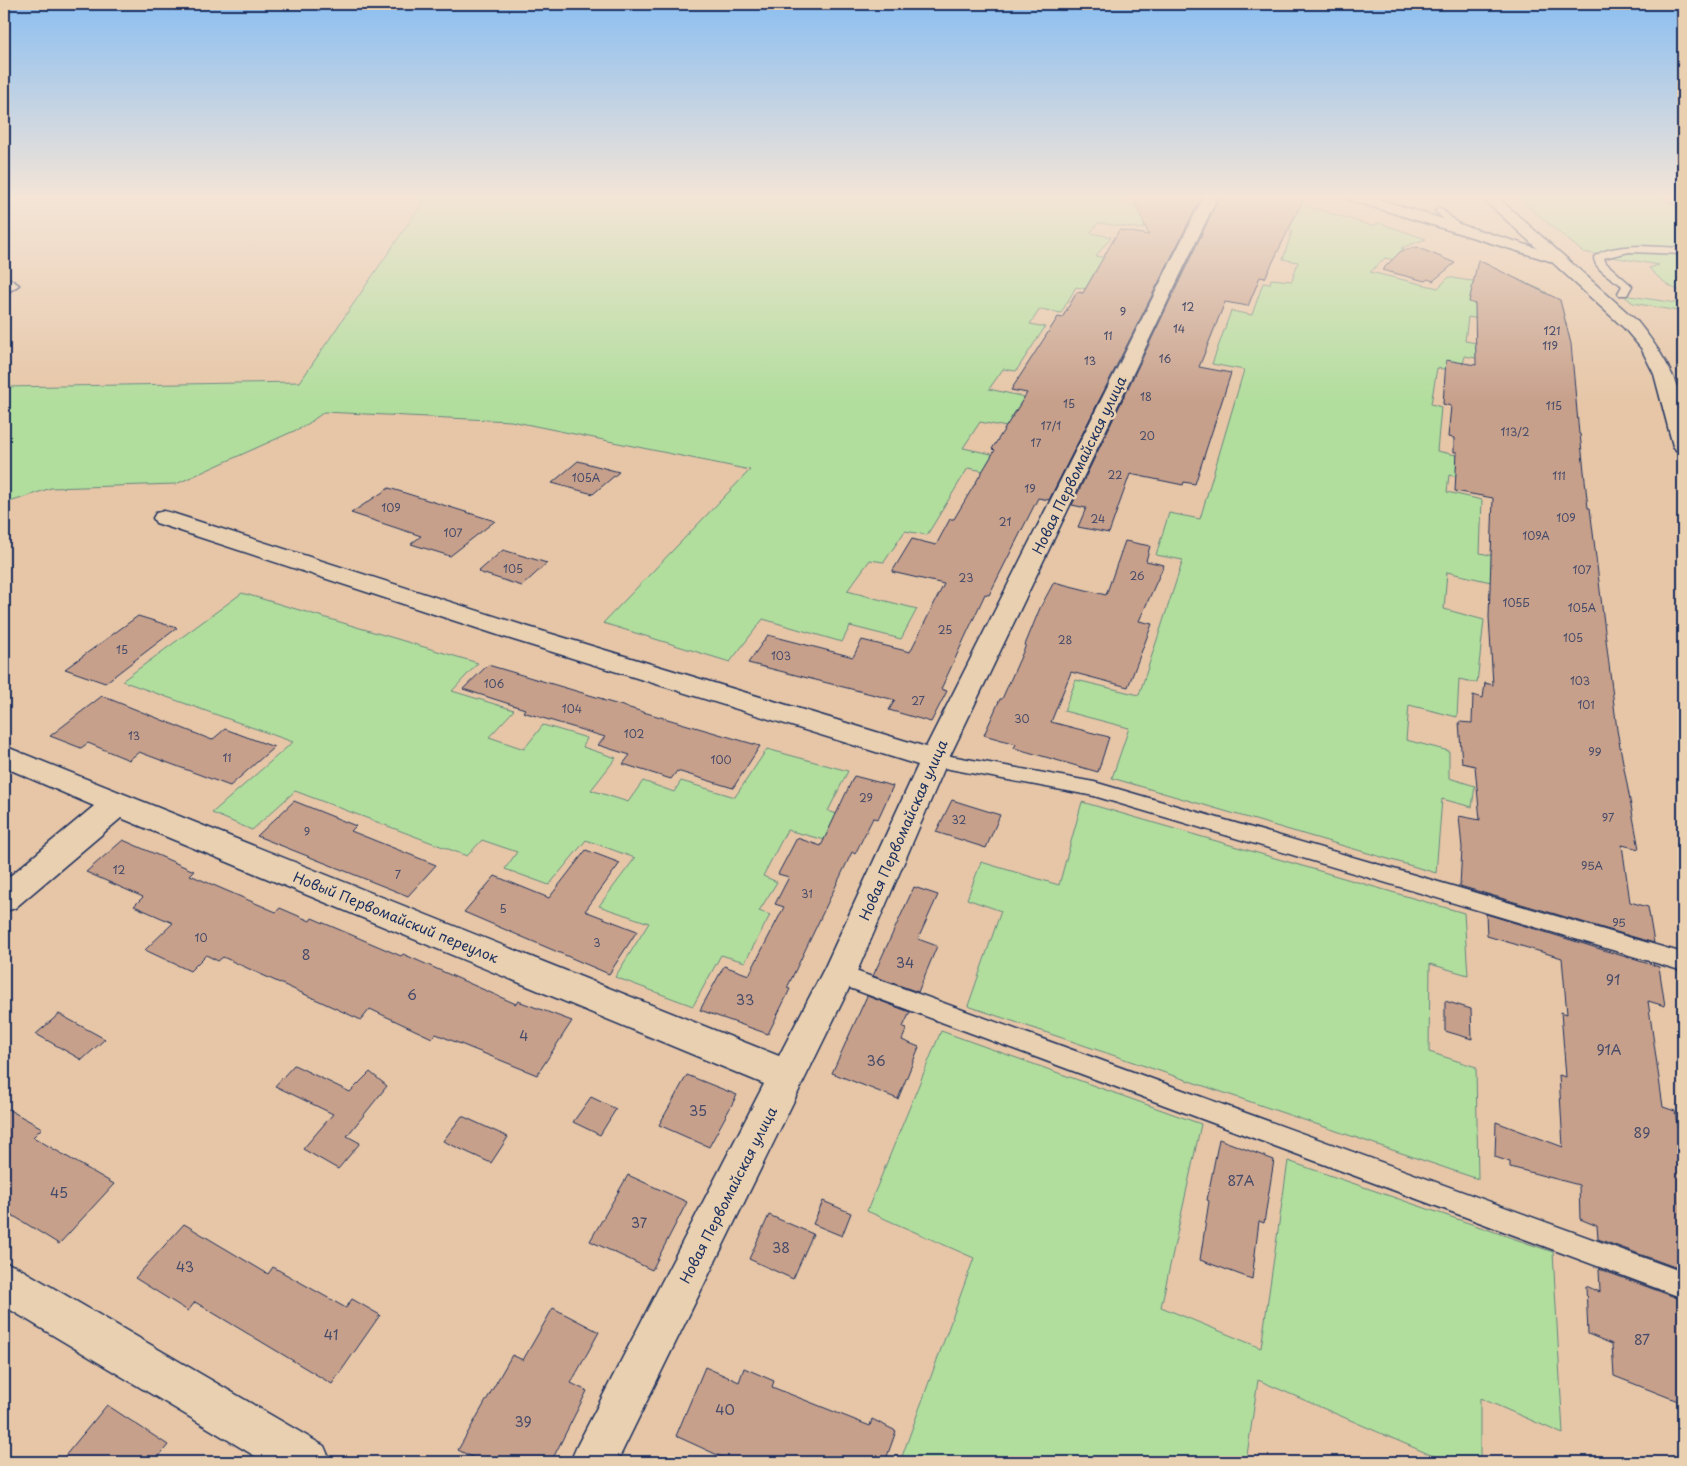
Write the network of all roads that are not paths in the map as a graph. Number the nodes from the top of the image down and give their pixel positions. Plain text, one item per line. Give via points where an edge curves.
1 (1177, 264) edge
2 (1564, 264) edge
3 (1601, 264) edge
4 (4, 278) edge
5 (4, 292) edge
6 (1623, 293) dead end
7 (1683, 446) edge
8 (164, 518) dead end
9 (4, 756) edge
10 (934, 760) junction
11 (117, 804) junction
12 (4, 899) edge
13 (1683, 962) edge
14 (839, 974) junction
15 (788, 1077) junction
16 (4, 1283) edge
17 (1683, 1284) edge
18 (308, 1462) edge
19 (593, 1462) edge

1 - 10 street, Новая Первомайская улица
2 - 7 street via 1630,324 1649,348 1663,374
3 - 6 lane via 1622,279 1627,286
4 - 5 lane via 14,285
8 - 10 street via 513,631
9 - 11 street, Новый Первомайский переулок
10 - 13 lane via 1094,789
10 - 14 street, Новая Первомайская улица
11 - 12 street
11 - 15 street, Новый Первомайский переулок
14 - 15 street, Новая Первомайская улица
14 - 17 lane
15 - 19 street, Новая Первомайская улица
16 - 18 street

